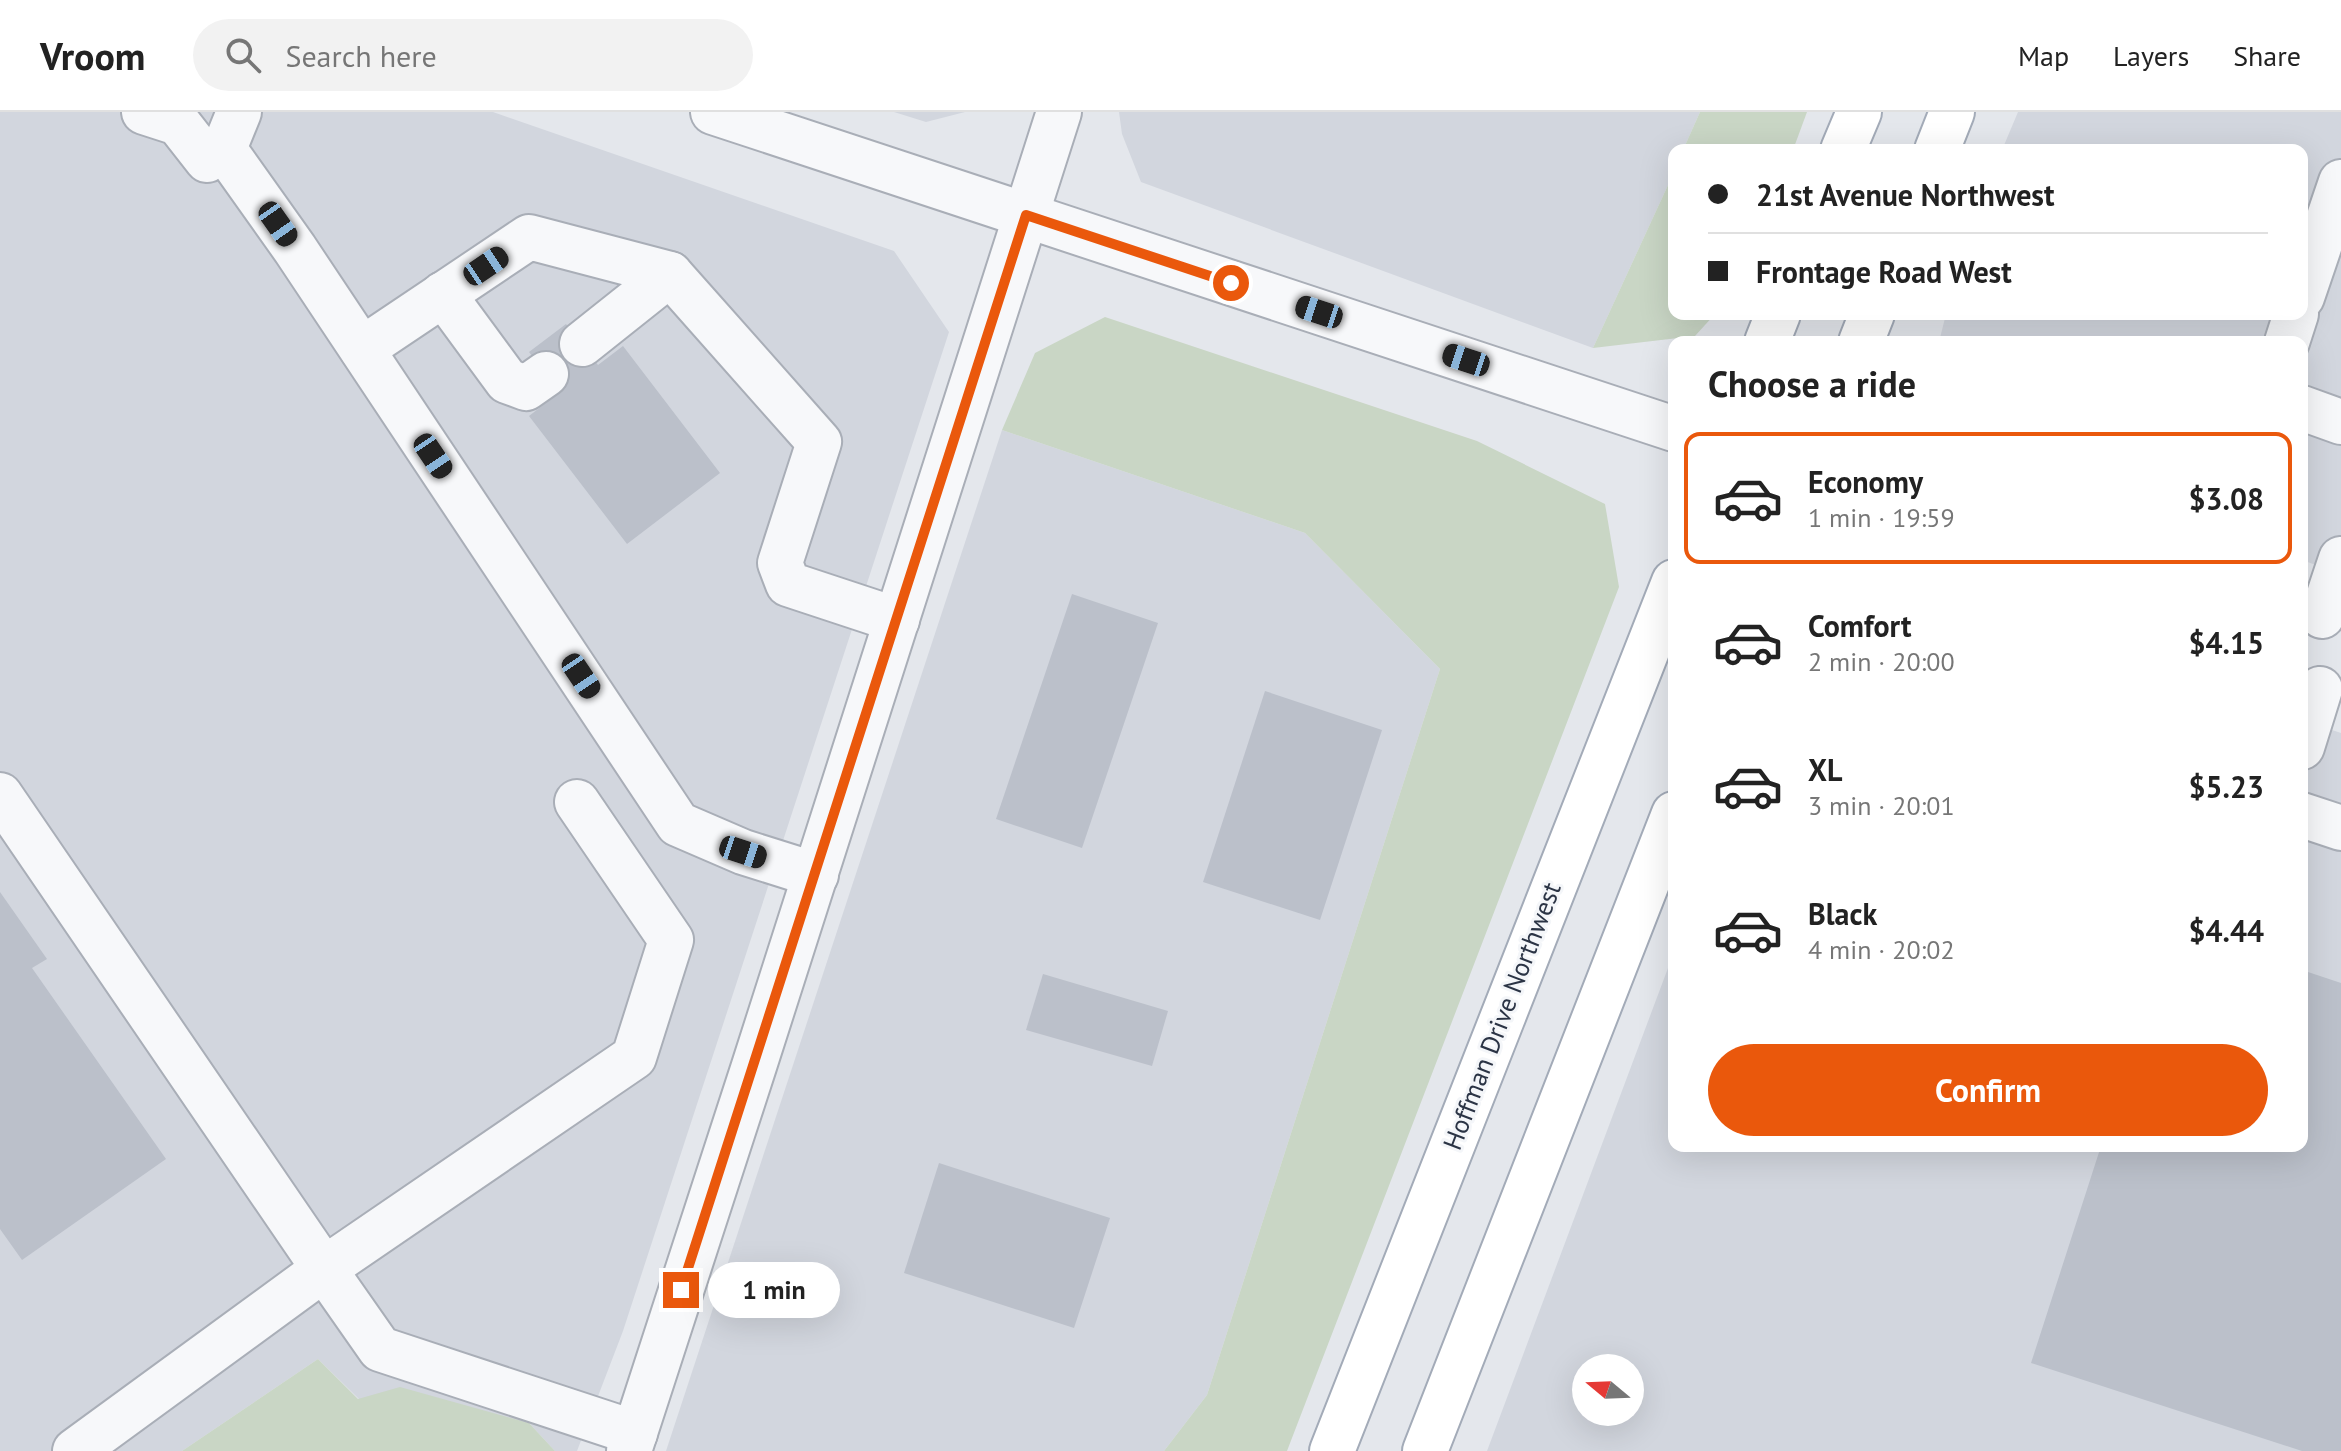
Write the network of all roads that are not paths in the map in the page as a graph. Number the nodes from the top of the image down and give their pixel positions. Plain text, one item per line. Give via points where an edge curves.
1 (144, 112) edge
2 (239, 112) edge
3 (713, 112) edge
4 (1059, 112) edge
5 (1859, 112) edge
6 (1952, 112) edge
7 (1846, 144) edge
8 (1939, 144) edge
9 (207, 160) dead end
10 (2341, 182) edge
11 (1026, 215) junction
12 (670, 274) junction
13 (2308, 279) edge
14 (443, 294) junction
15 (582, 344) dead end
16 (362, 349) junction
17 (546, 374) dead end
18 (2308, 410) edge
19 (2341, 422) edge
20 (1668, 427) edge
21 (2341, 559) edge
22 (1668, 597) edge
23 (2322, 616) edge
24 (897, 620) junction
25 (2321, 689) edge
26 (2308, 729) edge
27 (0, 795) edge
28 (577, 802) dead end
29 (2308, 817) edge
30 (2341, 828) edge
31 (1668, 829) edge
32 (816, 875) junction
33 (324, 1269) junction
34 (632, 1442) edge
35 (75, 1451) edge
36 (1332, 1451) edge
37 (1425, 1451) edge

1 - 9 street via 178,123
2 - 16 street via 224,149
3 - 11 street
4 - 11 street
5 - 7 main road
6 - 8 main road
10 - 13 street
11 - 20 street
11 - 24 street
12 - 14 street via 529,237
12 - 15 street
12 - 24 street via 819,442 780,563 788,584
14 - 16 street
14 - 17 street via 507,381 526,388
16 - 32 street via 678,824
18 - 19 street
21 - 23 street
22 - 36 main road, Hoffman Drive Northwest
24 - 32 street
25 - 26 street
27 - 33 street
28 - 33 street via 671,940 634,1057
29 - 30 street
31 - 37 main road
32 - 34 street
33 - 34 street via 380,1349
33 - 35 street

